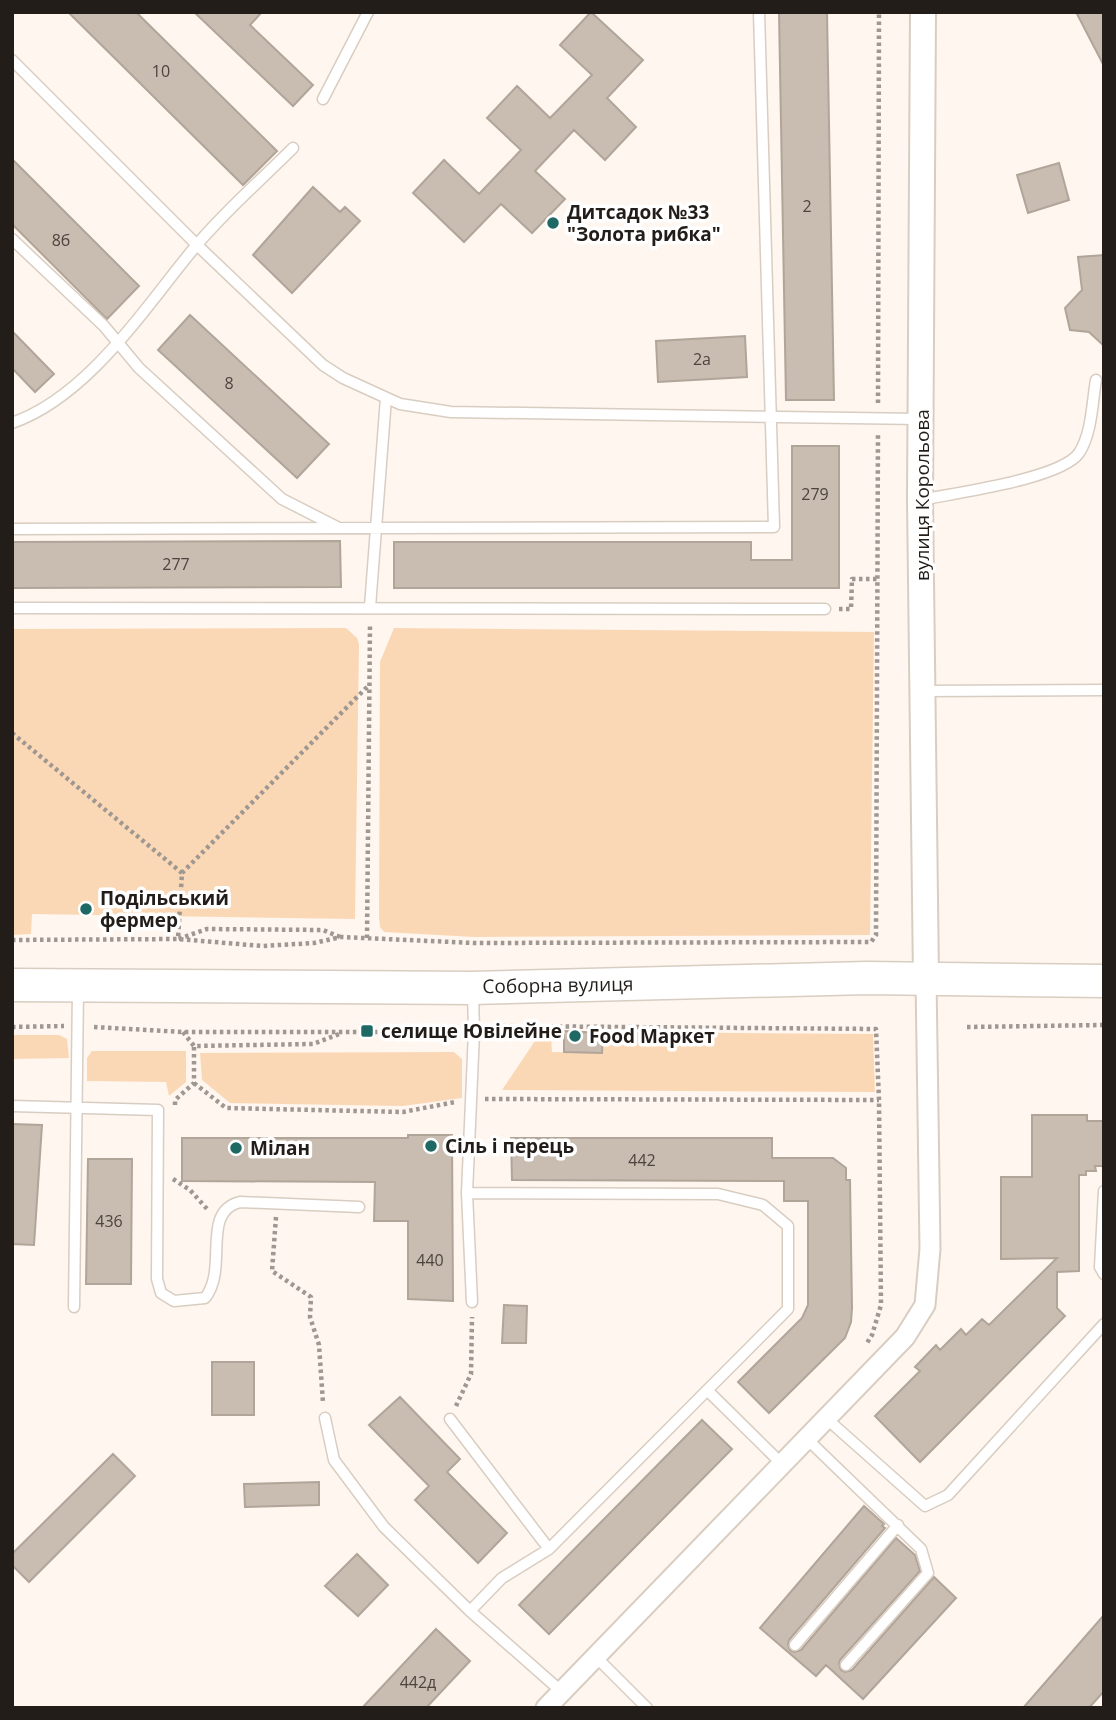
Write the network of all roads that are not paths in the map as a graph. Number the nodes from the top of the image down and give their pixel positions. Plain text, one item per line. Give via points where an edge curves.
1 (368, 12) edge
2 (759, 12) edge
3 (923, 12) edge
4 (12, 60) edge
5 (323, 99) dead end
6 (293, 148) dead end
7 (12, 239) edge
8 (197, 244) junction
9 (120, 342) junction
10 (1096, 380) dead end
11 (386, 398) junction
12 (772, 418) junction
13 (922, 419) junction
14 (12, 423) edge
15 (920, 500) junction
16 (377, 528) junction
17 (12, 529) edge
18 (339, 529) junction
19 (370, 607) junction
20 (12, 608) edge
21 (825, 609) road end
22 (1104, 690) edge
23 (924, 691) junction
24 (926, 978) junction
25 (1104, 981) edge
26 (12, 985) edge
27 (78, 986) junction
28 (472, 988) junction
29 (12, 1106) edge
30 (78, 1108) junction
31 (1104, 1191) edge
32 (467, 1194) junction
33 (359, 1207) dead end
34 (1104, 1274) edge
35 (472, 1302) road end
36 (74, 1307) dead end
37 (1104, 1324) edge
38 (707, 1390) junction
39 (325, 1418) road end
40 (450, 1419) road end
41 (827, 1419) junction
42 (807, 1438) junction
43 (782, 1464) junction
44 (898, 1525) junction
45 (550, 1549) junction
46 (470, 1611) junction
47 (795, 1645) dead end
48 (596, 1657) junction
49 (846, 1665) dead end
50 (562, 1692) junction
51 (546, 1708) edge
52 (647, 1708) edge

1 - 5 lane
2 - 12 lane
3 - 13 street, вулиця Корольова
4 - 8 lane
6 - 8 lane
7 - 9 lane
8 - 9 lane
8 - 11 lane via 323,365
9 - 14 lane via 50,406
9 - 18 lane via 139,368 282,499
10 - 15 lane via 1086,439 1077,455 1061,466 1020,480
11 - 12 lane via 452,412
11 - 16 lane
12 - 13 lane
12 - 16 lane via 774,527
13 - 15 street, вулиця Корольова
15 - 23 street, вулиця Корольова
16 - 18 lane
16 - 19 lane
17 - 18 lane
19 - 20 lane
19 - 21 lane
22 - 23 lane
23 - 24 street, вулиця Корольова
24 - 25 main road, Соборна вулиця
24 - 28 main road, Соборна вулиця
24 - 41 street via 930,1249 925,1305 905,1337
26 - 27 main road, Соборна вулиця
27 - 28 main road, Соборна вулиця
27 - 30 lane
28 - 32 lane
29 - 30 lane
30 - 33 lane via 158,1110 157,1279 161,1293 174,1301 205,1298 213,1288 218,1221 231,1205
30 - 36 lane
31 - 34 lane via 1100,1267
32 - 35 lane
32 - 38 lane via 718,1194 763,1205 788,1226 788,1309
37 - 41 lane via 948,1495 925,1506
38 - 43 lane
38 - 45 lane
39 - 46 lane via 334,1460 357,1493 384,1527
40 - 45 lane
41 - 42 street
42 - 43 street
42 - 44 lane
43 - 48 street
44 - 47 lane
44 - 49 lane via 921,1549 928,1573
45 - 46 lane via 502,1578
46 - 50 lane
48 - 50 street
48 - 52 lane
50 - 51 street

